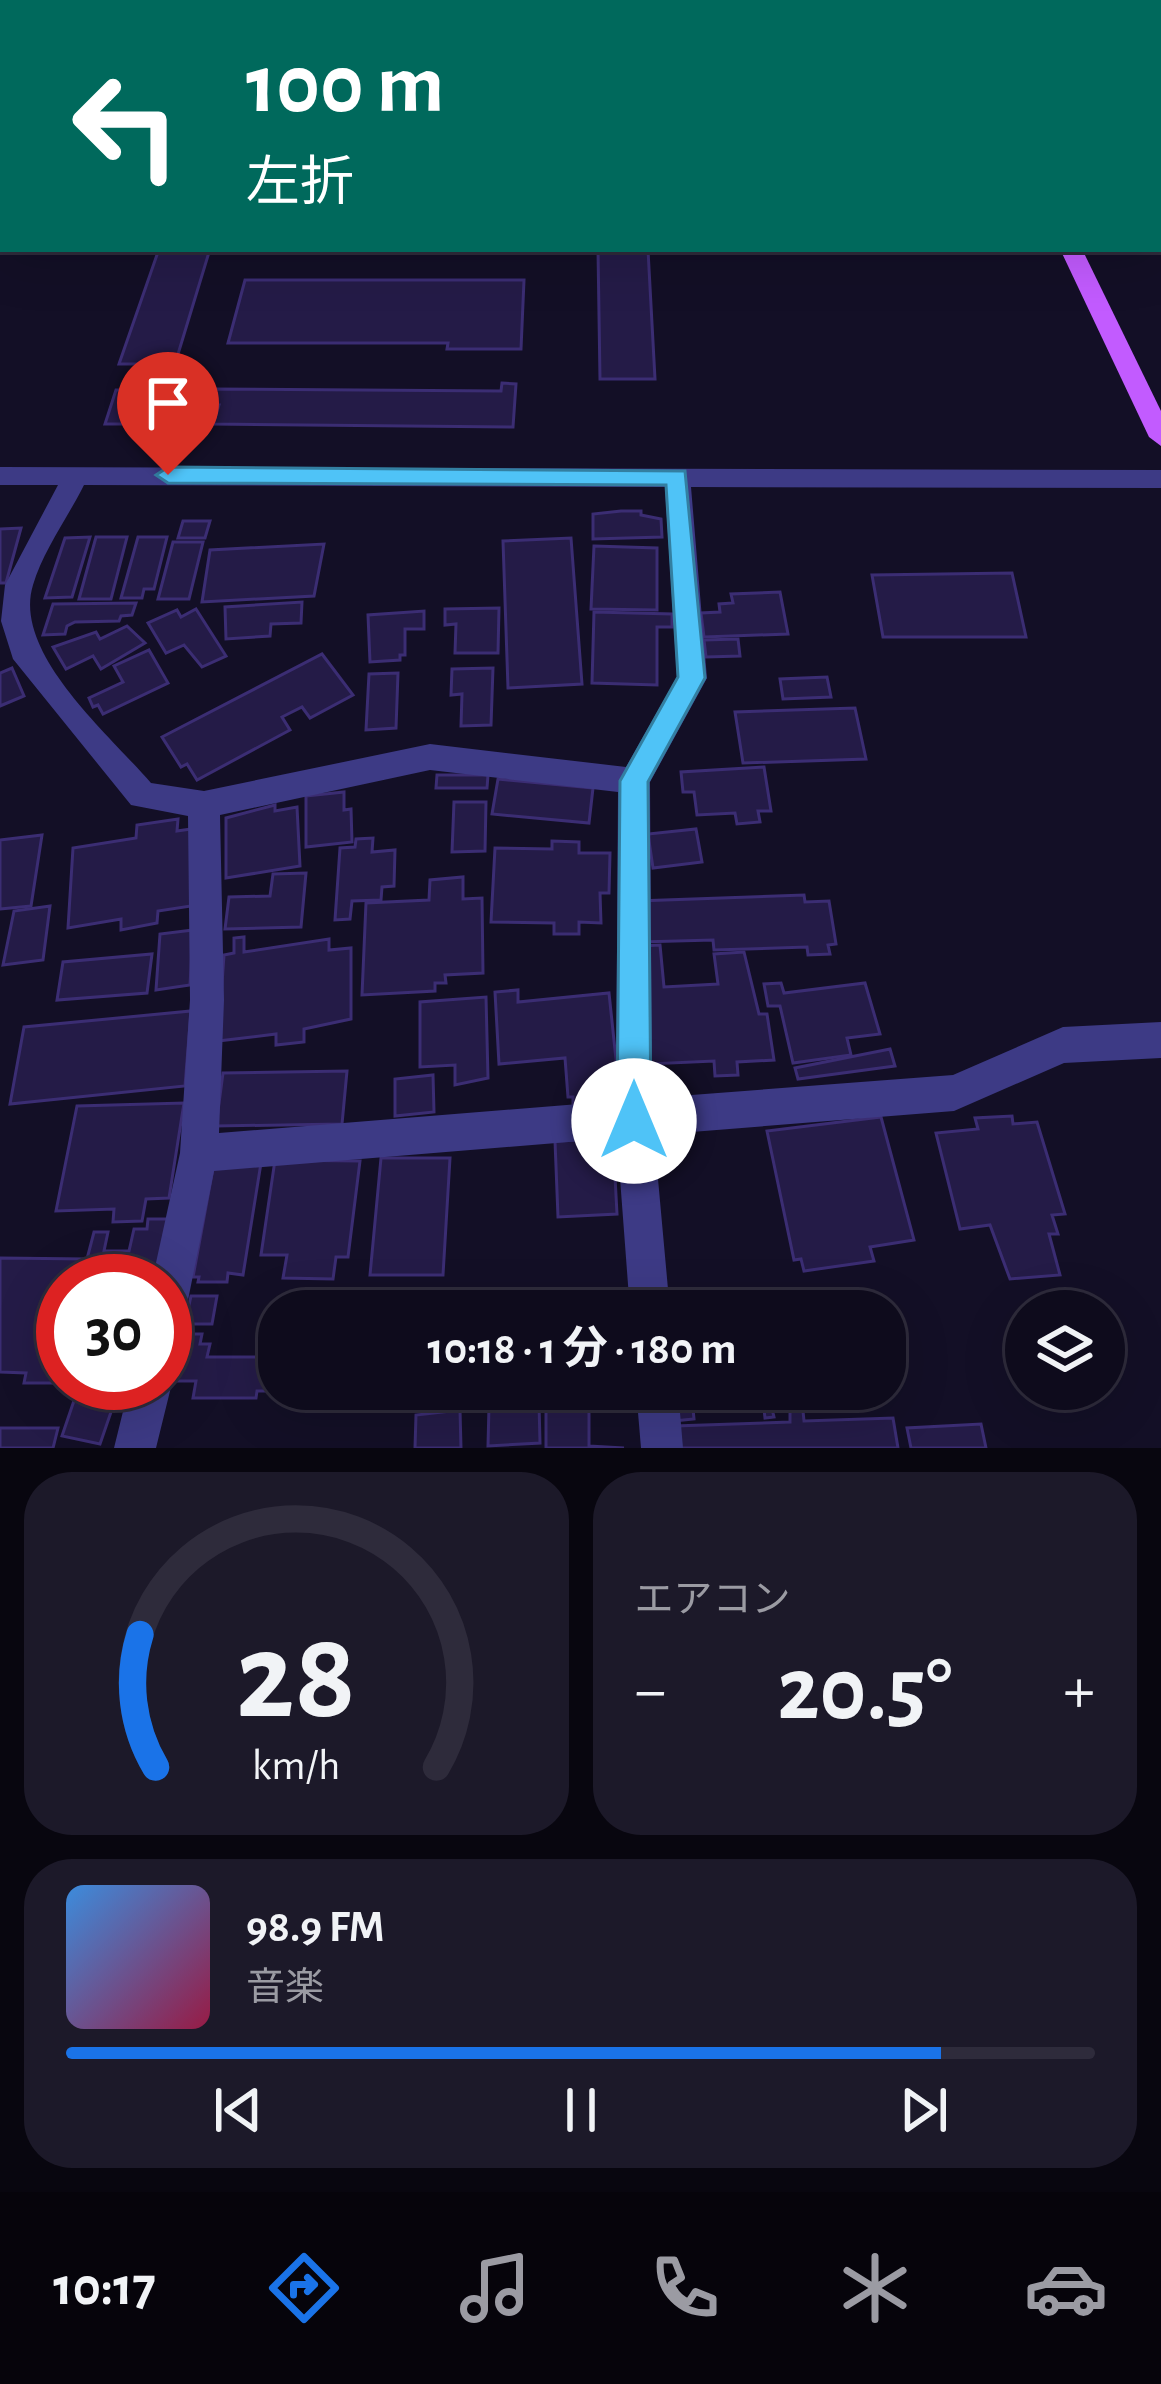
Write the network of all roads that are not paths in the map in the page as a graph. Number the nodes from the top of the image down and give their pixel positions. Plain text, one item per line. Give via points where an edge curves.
1 (1072, 252) edge
2 (1161, 437) edge
3 (76, 475) junction
4 (0, 476) edge
5 (677, 477) junction
6 (1161, 479) edge
7 (634, 781) junction
8 (204, 806) junction
9 (1161, 1040) edge
10 (634, 1121) junction
11 (199, 1153) junction
12 (178, 1254) edge
13 (648, 1290) edge
14 (144, 1410) edge
15 (659, 1410) edge
16 (135, 1448) edge
17 (662, 1448) edge

1 - 2 main road
3 - 4 street
3 - 5 street
3 - 8 street via 19,585 15,621 27,659 142,795
5 - 6 street
5 - 7 street via 692,678
7 - 8 street via 430,757
7 - 10 street
8 - 11 street
9 - 10 street via 1063,1046 954,1093
10 - 11 street
10 - 13 street
11 - 12 street
14 - 16 street
15 - 17 street

